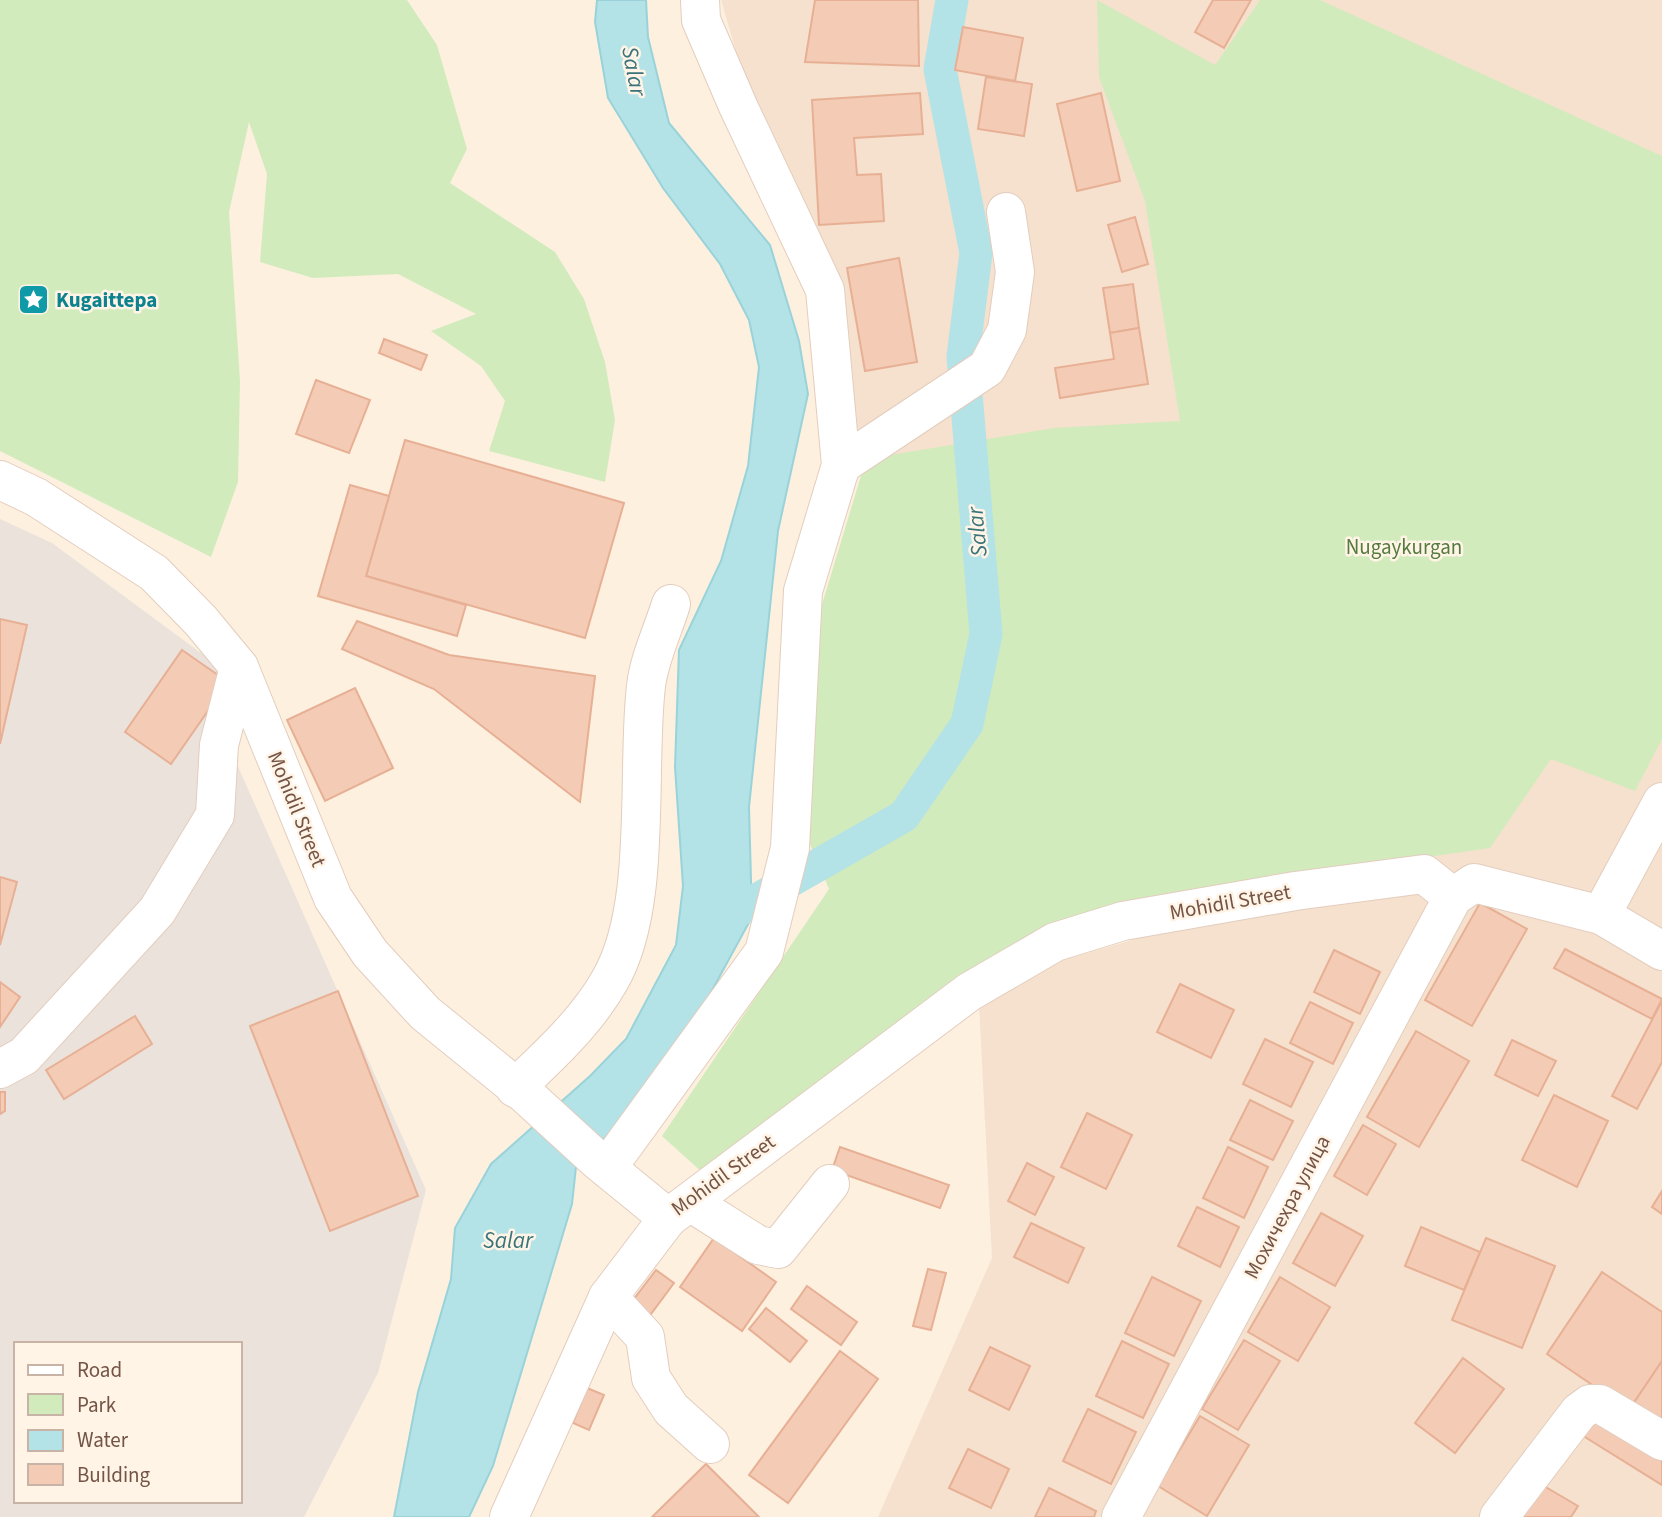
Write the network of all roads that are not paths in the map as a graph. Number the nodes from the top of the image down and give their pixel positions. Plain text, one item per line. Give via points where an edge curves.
1 (700, 0) edge
2 (1006, 212) dead end
3 (841, 465) junction
4 (0, 480) edge
5 (671, 604) dead end
6 (239, 667) junction
7 (1662, 803) edge
8 (1453, 897) junction
9 (1601, 915) junction
10 (1662, 951) edge
11 (0, 1069) edge
12 (520, 1091) junction
13 (602, 1164) junction
14 (830, 1185) dead end
15 (679, 1210) junction
16 (608, 1297) junction
17 (1662, 1441) edge
18 (710, 1444) dead end
19 (509, 1517) edge
20 (1121, 1517) edge
21 (1499, 1517) edge

1 - 3 street via 701,20 738,106 825,289
2 - 3 street via 1015,272 1007,330 986,368
3 - 13 street via 803,591 790,848 764,952
4 - 6 street, Mohidil Street via 36,497 154,573
5 - 12 street via 646,683 631,927 611,980
6 - 11 street via 219,745 215,815 157,911 24,1056
6 - 12 street, Mohidil Street via 333,898 370,953 425,1013
7 - 9 street
8 - 9 street via 1474,883
8 - 15 street, Mohidil Street via 1424,874 1136,919 1055,942 969,992
8 - 20 street, Мохичехра улица
9 - 10 street
12 - 13 street, Mohidil Street
13 - 15 street, Mohidil Street
14 - 15 street via 778,1249 758,1245
15 - 16 street
16 - 18 street via 645,1337 650,1378 671,1409
16 - 19 street
17 - 21 street via 1600,1404 1590,1404 1579,1412

